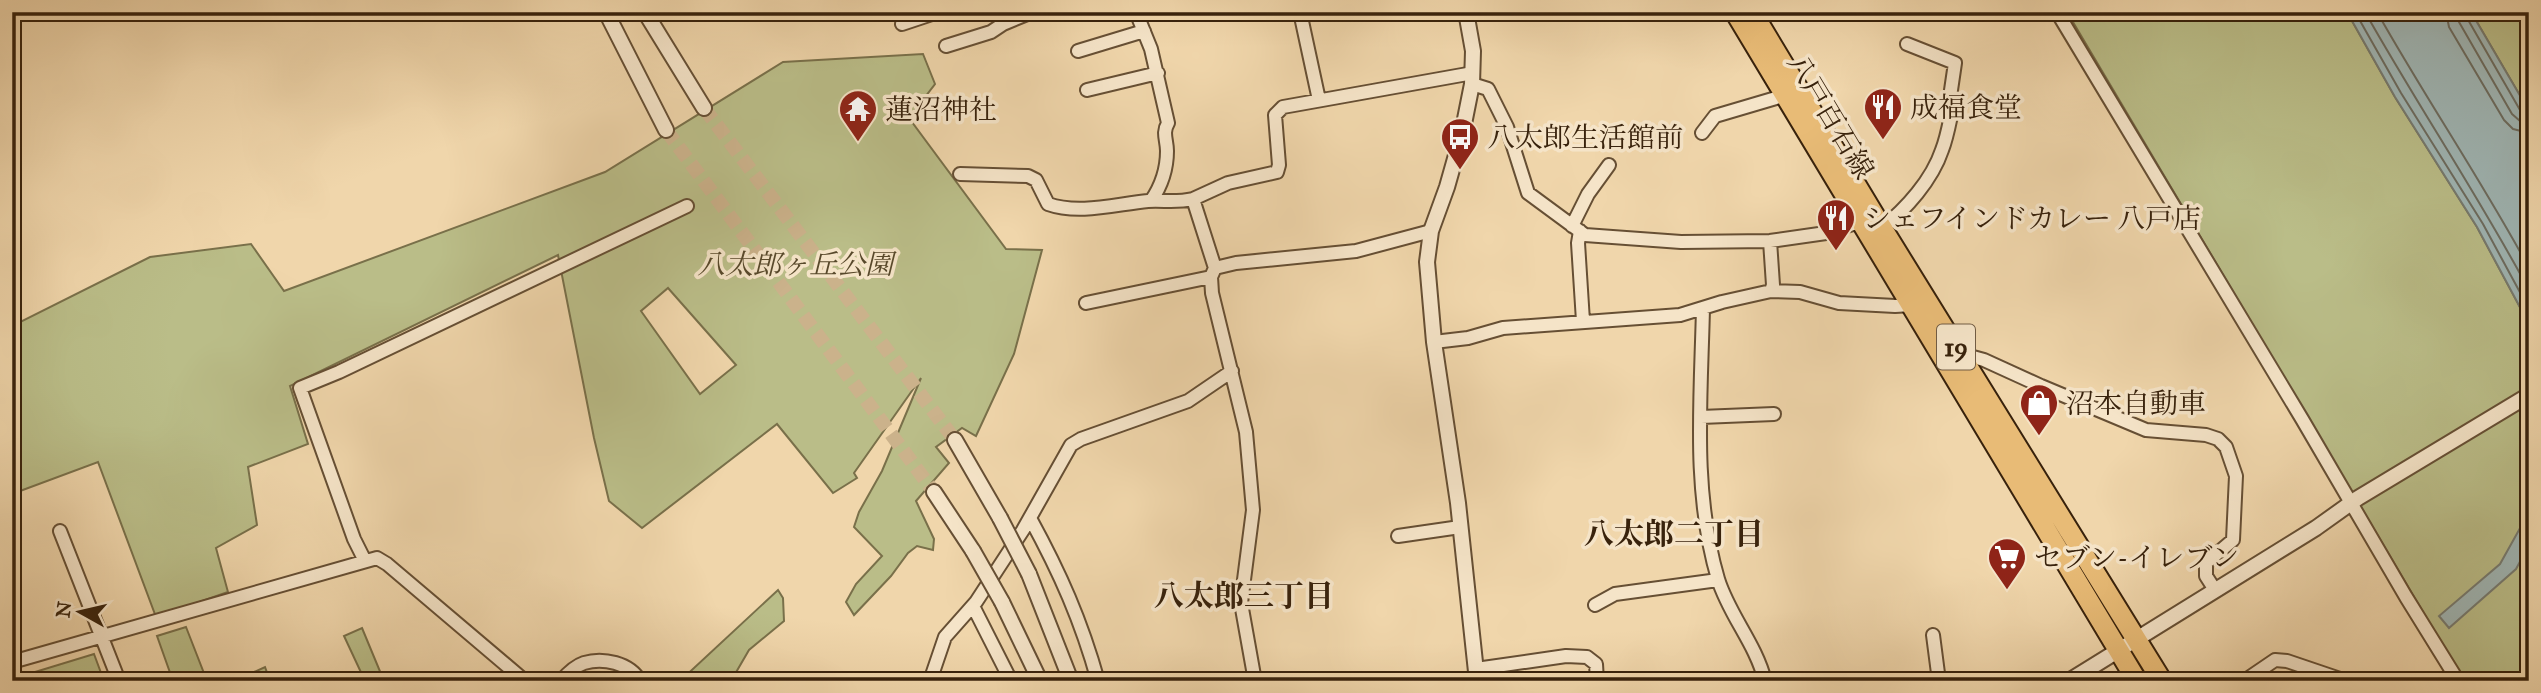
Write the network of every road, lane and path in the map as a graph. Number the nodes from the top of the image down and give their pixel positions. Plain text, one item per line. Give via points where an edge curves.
1 (606, 12) edge
2 (645, 12) edge
3 (937, 12) edge
4 (1032, 12) edge
5 (1136, 12) edge
6 (1300, 12) edge
7 (1466, 12) edge
8 (1735, 12) edge
9 (1752, 12) edge
10 (2057, 12) edge
11 (1001, 18) edge
12 (902, 24) dead end
13 (1144, 31) junction
14 (1907, 44) dead end
15 (946, 46) dead end
16 (1078, 51) dead end
17 (1158, 73) junction
18 (1473, 78) junction
19 (1087, 90) dead end
20 (1784, 93) junction
21 (1319, 100) junction
22 (704, 108) tunnel mouth
23 (666, 130) tunnel mouth
24 (1702, 133) dead end
25 (1609, 165) dead end
26 (960, 174) dead end
27 (1193, 199) junction
28 (1152, 201) junction
29 (687, 206) dead end
30 (1862, 221) junction
31 (1576, 228) junction
32 (1882, 228) junction
33 (1431, 231) junction
34 (1770, 241) junction
35 (1213, 272) junction
36 (1771, 291) junction
37 (1086, 303) dead end
38 (1912, 305) junction
39 (1703, 308) junction
40 (1583, 321) junction
41 (1434, 342) junction
42 (1964, 361) junction
43 (1232, 371) junction
44 (2529, 395) edge
45 (1774, 414) dead end
46 (1701, 417) junction
47 (955, 440) tunnel mouth
48 (934, 492) tunnel mouth
49 (2354, 501) junction
50 (1030, 518) junction
51 (1461, 527) junction
52 (60, 531) dead end
53 (1398, 536) dead end
54 (365, 561) junction
55 (1718, 580) junction
56 (2215, 590) junction
57 (1595, 605) dead end
58 (973, 606) junction
59 (1933, 635) dead end
60 (101, 638) junction
61 (2137, 640) junction
62 (2119, 651) junction
63 (12, 662) edge
64 (1477, 675) edge
65 (119, 681) edge
66 (525, 681) edge
67 (561, 681) edge
68 (640, 681) edge
69 (930, 681) edge
70 (1012, 681) edge
71 (1040, 681) edge
72 (1071, 681) edge
73 (1098, 681) edge
74 (1255, 681) edge
75 (1597, 681) edge
76 (1765, 681) edge
77 (1939, 681) edge
78 (2067, 681) edge
79 (2137, 681) edge
80 (2162, 681) edge
81 (2252, 681) edge
82 (2346, 681) edge
83 (2458, 681) edge

1 - 23 street
2 - 22 street
3 - 12 street
4 - 11 street
5 - 13 street
6 - 21 street
7 - 18 street
8 - 20 main road, 八戸百石線 / 19
9 - 32 main road, 八戸百石線 / 19
10 - 49 street
11 - 15 street via 991,32
13 - 16 street
13 - 17 street
14 - 32 street via 1955,63 1950,97 1954,102 1931,174
17 - 19 street
17 - 28 street via 1168,123 1164,130 1166,172
18 - 21 street
18 - 31 street via 1488,89 1507,127 1528,193
18 - 33 street via 1462,134
20 - 24 street via 1715,116
20 - 30 main road, 八戸百石線 / 19
21 - 27 street via 1283,107 1275,115 1277,172 1228,183
25 - 31 street via 1588,194
26 - 28 street via 1028,176 1036,180 1048,204 1058,208
27 - 28 street
27 - 35 street
29 - 54 street via 300,388
30 - 34 street via 1826,233
30 - 38 main road, 八戸百石線 / 19
31 - 34 street via 1584,234 1681,242
31 - 40 street
32 - 42 main road, 八戸百石線 / 19
33 - 35 street via 1356,251 1236,263
33 - 41 street via 1427,262
34 - 36 street
35 - 37 street
35 - 43 street via 1212,293
36 - 38 street via 1800,292 1839,303
36 - 39 street
38 - 62 main road, 八戸百石線 / 19
39 - 40 street via 1651,319
39 - 46 street
40 - 41 street via 1503,328
41 - 51 street
42 - 56 street via 1973,357 1984,360 2146,430 2218,439 2233,465 2237,489 2233,540 2206,563 2206,576
42 - 61 main road, 八戸百石線 / 19
43 - 50 street via 1188,401 1071,445
43 - 74 street via 1247,432 1253,510 1241,603
44 - 49 street
45 - 46 street
46 - 55 street via 1700,475
47 - 72 street, bridge via 1028,574
48 - 71 street, bridge via 1002,602
49 - 56 street
49 - 83 street
50 - 58 street
50 - 73 street via 1059,569
51 - 53 street
51 - 64 street
52 - 60 street
54 - 60 street
54 - 66 street via 377,558 387,564
55 - 57 street via 1615,594
55 - 76 street
56 - 61 street
58 - 69 street via 945,637
58 - 70 street
59 - 77 street
60 - 63 street
60 - 65 street
61 - 62 street
61 - 80 main road, 八戸百石線 / 19
62 - 78 street
62 - 79 main road, 八戸百石線 / 19
64 - 75 street via 1566,656 1587,657 1596,664
67 - 68 street via 582,663 596,661 624,666
81 - 82 street via 2250,677 2275,660

